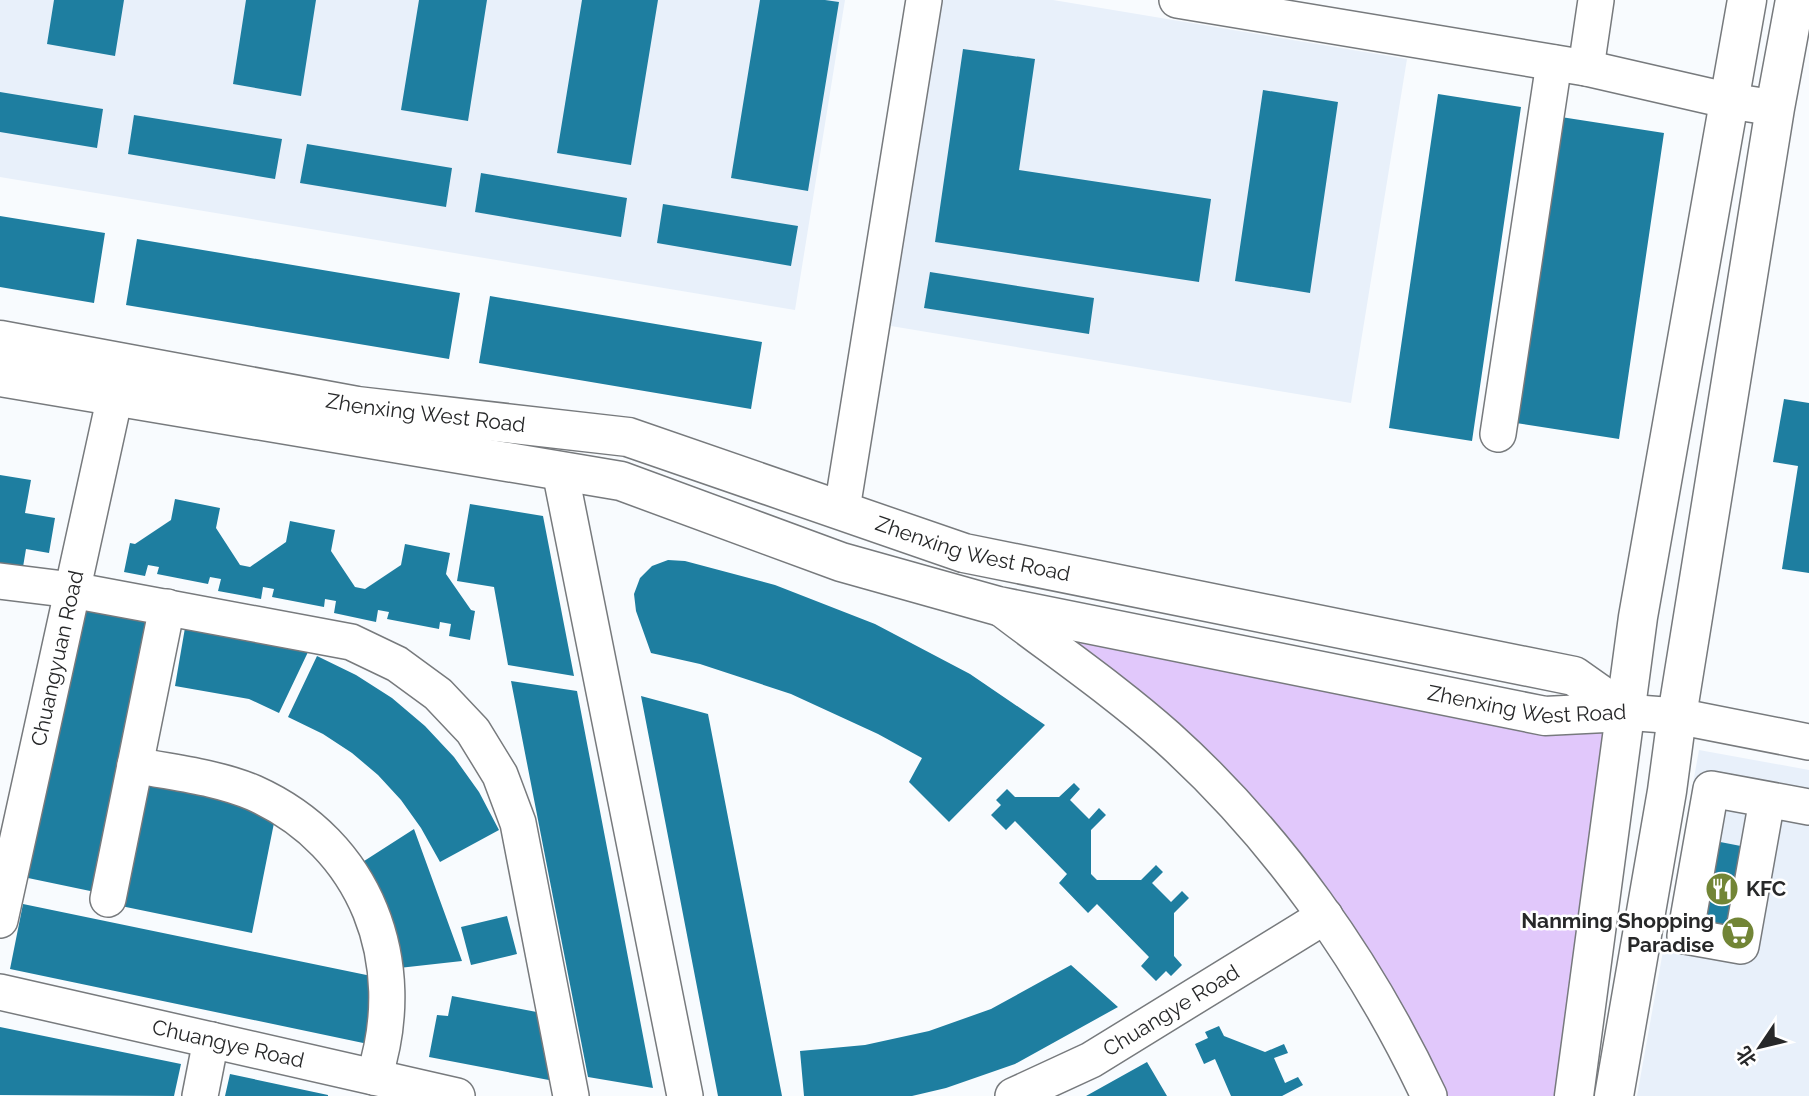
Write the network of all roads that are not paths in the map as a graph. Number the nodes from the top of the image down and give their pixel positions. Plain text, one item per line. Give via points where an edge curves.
1 (924, 0) edge
2 (1178, 0) edge
3 (1597, 0) edge
4 (1747, 0) edge
5 (1795, 0) edge
6 (1570, 65) junction
7 (1730, 101) junction
8 (1775, 108) junction
9 (0, 340) edge
10 (0, 377) edge
11 (115, 396) junction
12 (1498, 434) dead end
13 (560, 471) junction
14 (842, 509) junction
15 (0, 581) edge
16 (72, 590) junction
17 (998, 606) junction
18 (167, 607) junction
19 (1625, 712) junction
20 (1677, 716) junction
21 (1809, 742) edge
22 (135, 765) junction
23 (1767, 800) junction
24 (1809, 807) edge
25 (108, 899) dead end
26 (1325, 916) junction
27 (0, 920) edge
28 (0, 992) edge
29 (211, 1040) junction
30 (374, 1077) junction
31 (200, 1096) edge
32 (457, 1096) edge
33 (571, 1096) edge
34 (684, 1096) edge
35 (1013, 1096) edge
36 (1429, 1096) edge
37 (1574, 1096) edge
38 (1614, 1096) edge

1 - 14 street
2 - 6 street
3 - 6 street
4 - 7 main road
5 - 8 main road
6 - 7 street
6 - 12 street
7 - 8 street
7 - 19 main road
8 - 20 main road
9 - 14 main road, Zhenxing West Road via 356,406 628,437
10 - 11 main road, Zhenxing West Road
11 - 13 main road, Zhenxing West Road
11 - 16 street, Chuangyuan Road
13 - 17 main road, Zhenxing West Road via 621,481 841,562
13 - 34 street
14 - 19 main road, Zhenxing West Road via 964,553 1574,676
15 - 16 street
16 - 18 street
16 - 27 street, Chuangyuan Road
17 - 19 main road, Zhenxing West Road via 1545,716
17 - 26 street via 1166,736 1250,822
18 - 22 street
18 - 33 street via 351,642 397,664 438,694 473,732 500,775 519,823
19 - 20 street
19 - 37 main road
20 - 21 street
20 - 38 main road
22 - 25 street
22 - 30 street via 251,792 300,819 340,859 368,904 384,954 388,1005
23 - 23 street via 1741,946 1685,936 1711,789
23 - 24 street
26 - 35 street, Chuangye Road via 1091,1060
26 - 36 street via 1387,1015
28 - 29 street, Chuangye Road
29 - 30 street, Chuangye Road
29 - 31 street
30 - 32 street, Chuangye Road

